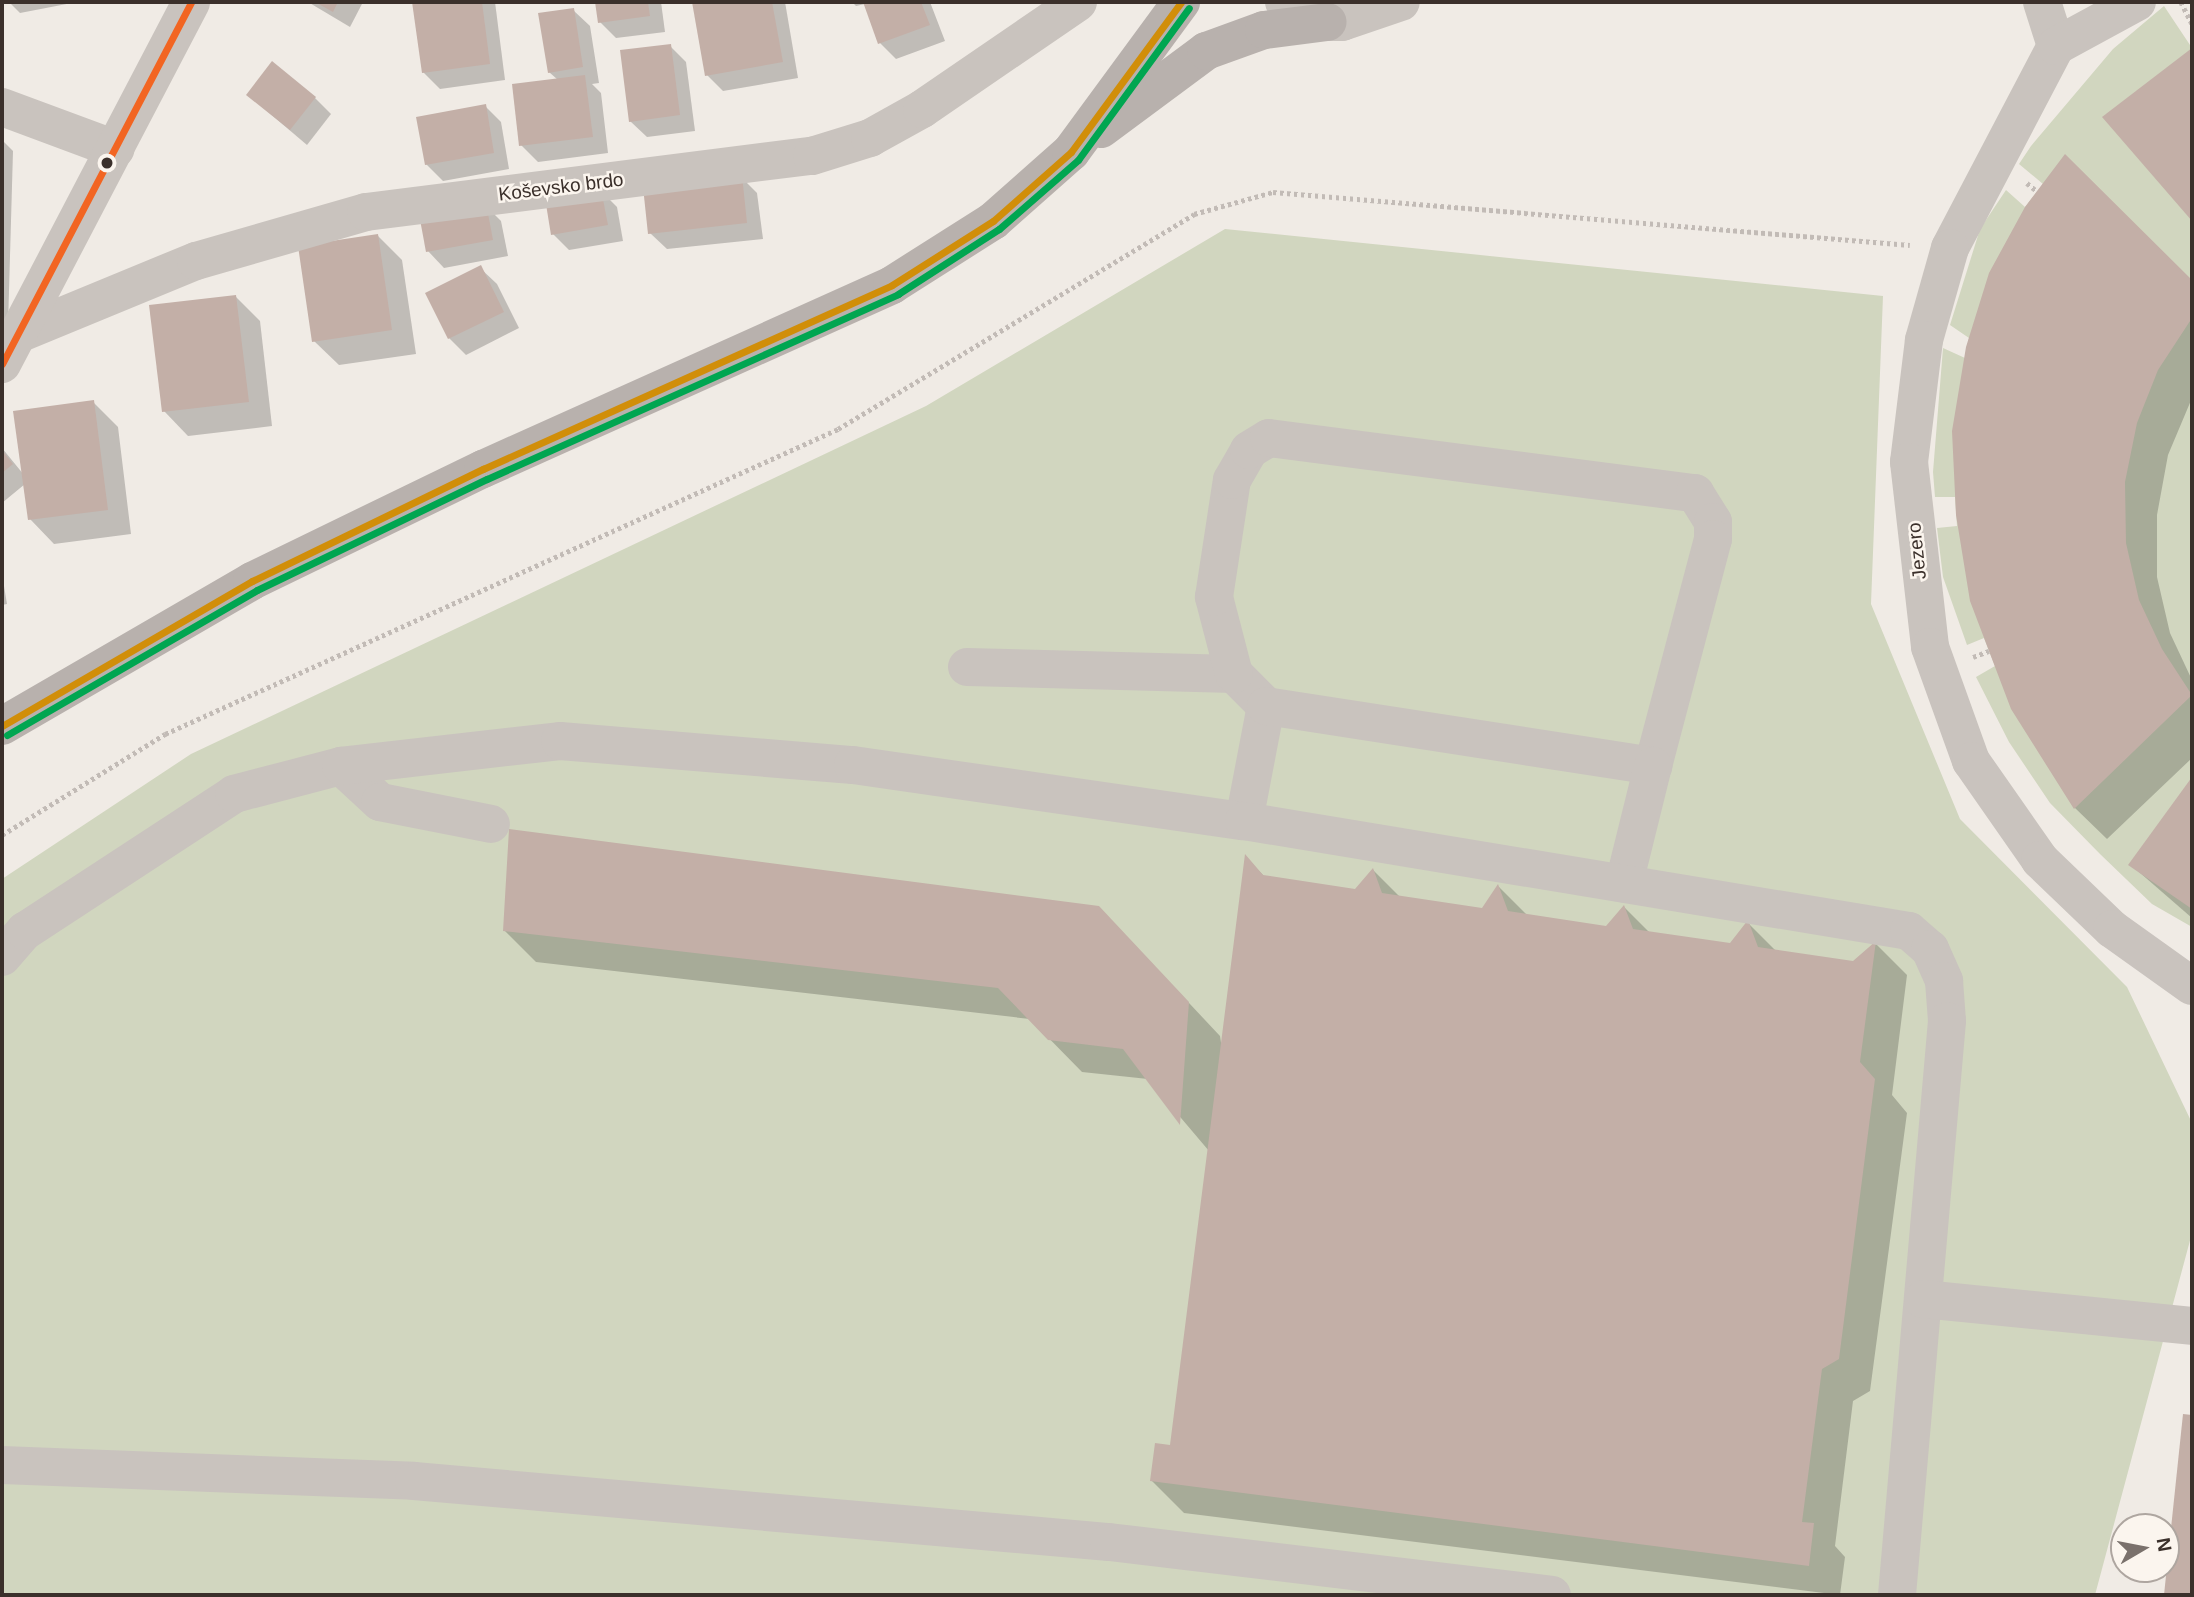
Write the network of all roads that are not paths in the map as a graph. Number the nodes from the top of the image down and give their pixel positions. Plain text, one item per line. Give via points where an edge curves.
1 (191, 2) edge
2 (1078, 2) edge
3 (1181, 2) edge
4 (1284, 2) edge
5 (1401, 2) edge
6 (2042, 2) edge
7 (2137, 2) edge
8 (1327, 22) junction
9 (2056, 46) junction
10 (2, 107) edge
11 (115, 149) junction
12 (1071, 152) junction
13 (11, 349) edge
14 (967, 667) dead end
15 (1234, 674) junction
16 (1266, 706) junction
17 (2, 726) edge
18 (1653, 765) junction
19 (341, 766) junction
20 (1244, 821) junction
21 (491, 824) dead end
22 (1624, 883) junction
23 (2, 957) edge
24 (2192, 986) edge
25 (1923, 1299) junction
26 (2192, 1326) edge
27 (2, 1465) edge
28 (1552, 1595) edge
29 (1897, 1595) edge

1 - 11 street
2 - 13 street, Koševsko brdo via 922,109 870,138 812,156 366,212 196,261
3 - 12 main road
4 - 8 street
5 - 8 street via 1342,22
6 - 9 street
7 - 9 street
8 - 12 main road via 1264,30 1206,51
9 - 24 street, Jezero via 1950,248 1924,340 1909,462 1930,647 1971,761 2040,860 2112,929
10 - 11 street
11 - 13 street
12 - 17 main road via 993,221 892,285 484,469 252,581
14 - 15 street
15 - 16 street
15 - 18 street via 1214,597 1238,462 1269,439 1695,493 1713,522 1713,539
16 - 18 street
16 - 20 street
18 - 22 street
19 - 20 street via 560,741 658,746 853,765
19 - 21 street via 380,802
19 - 23 street via 234,794 25,930
20 - 22 street
22 - 25 street via 1879,924 1909,931 1930,950 1944,981 1947,1021
25 - 26 street
25 - 29 street
27 - 28 street via 414,1481 1109,1542

